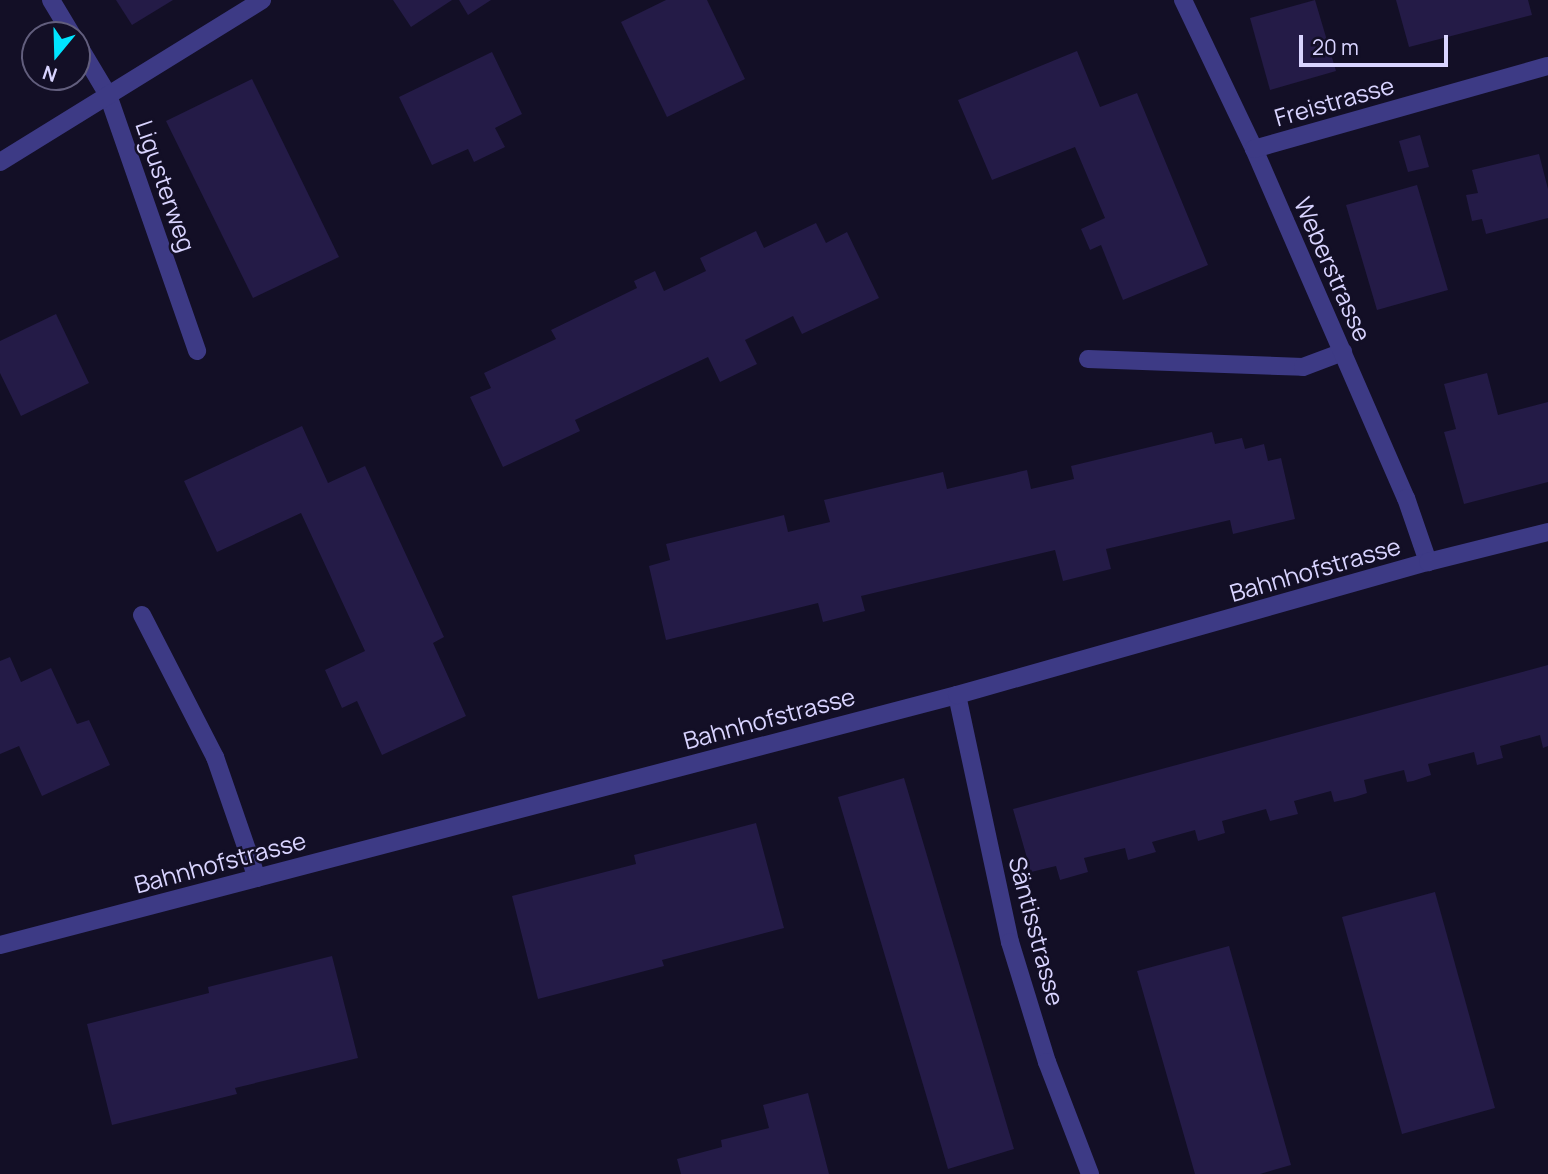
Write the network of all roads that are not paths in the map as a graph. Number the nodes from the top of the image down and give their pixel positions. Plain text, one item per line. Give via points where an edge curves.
1 (51, 0) edge
2 (262, 0) edge
3 (1184, 0) edge
4 (64, 21) edge
5 (91, 66) edge
6 (1548, 66) edge
7 (108, 95) junction
8 (1254, 149) junction
9 (0, 162) edge
10 (197, 351) dead end
11 (1343, 352) junction
12 (1087, 359) dead end
13 (1548, 532) edge
14 (1428, 562) junction
15 (142, 615) dead end
16 (957, 695) junction
17 (257, 878) junction
18 (0, 945) edge
19 (1090, 1174) edge

1 - 4 street
2 - 7 street
3 - 8 street, Weberstrasse
5 - 7 street, Ligusterweg
6 - 8 street, Freistrasse
7 - 9 street
7 - 10 street, Ligusterweg
8 - 11 street, Weberstrasse
11 - 12 street via 1303,367
11 - 14 street, Weberstrasse via 1406,498
13 - 14 street, Bahnhofstrasse
14 - 16 street, Bahnhofstrasse
15 - 17 street via 215,757
16 - 17 street, Bahnhofstrasse
16 - 19 street, Säntisstrasse via 1010,942 1047,1062
17 - 18 street, Bahnhofstrasse

